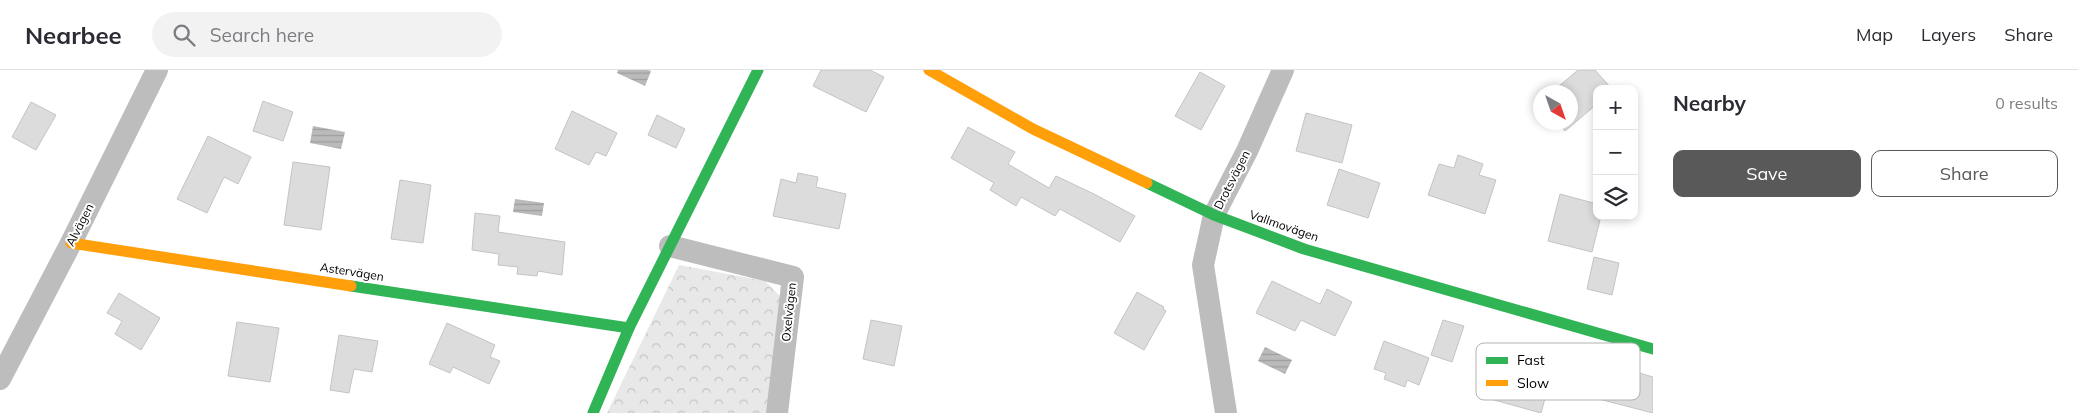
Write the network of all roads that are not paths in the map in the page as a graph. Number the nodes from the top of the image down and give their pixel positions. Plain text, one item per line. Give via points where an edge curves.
1 (157, 70) edge
2 (758, 70) edge
3 (929, 70) edge
4 (1283, 70) edge
5 (1214, 215) junction
6 (72, 242) junction
7 (670, 246) junction
8 (629, 328) junction
9 (1635, 343) edge
10 (1640, 344) edge
11 (1653, 348) edge
12 (0, 379) edge
13 (593, 413) edge
14 (777, 413) edge
15 (1226, 413) edge

1 - 6 street, Alvägen
2 - 7 street
3 - 5 street, Vallmovägen via 1033,129
4 - 5 street, Drotsvägen
5 - 9 street, Vallmovägen via 1304,249
5 - 15 street, Drotsvägen via 1203,265
6 - 8 street, Astervägen
6 - 12 street, Alvägen
7 - 8 street
7 - 14 street, Oxelvägen via 793,278
8 - 13 street
10 - 11 street, Vallmovägen

